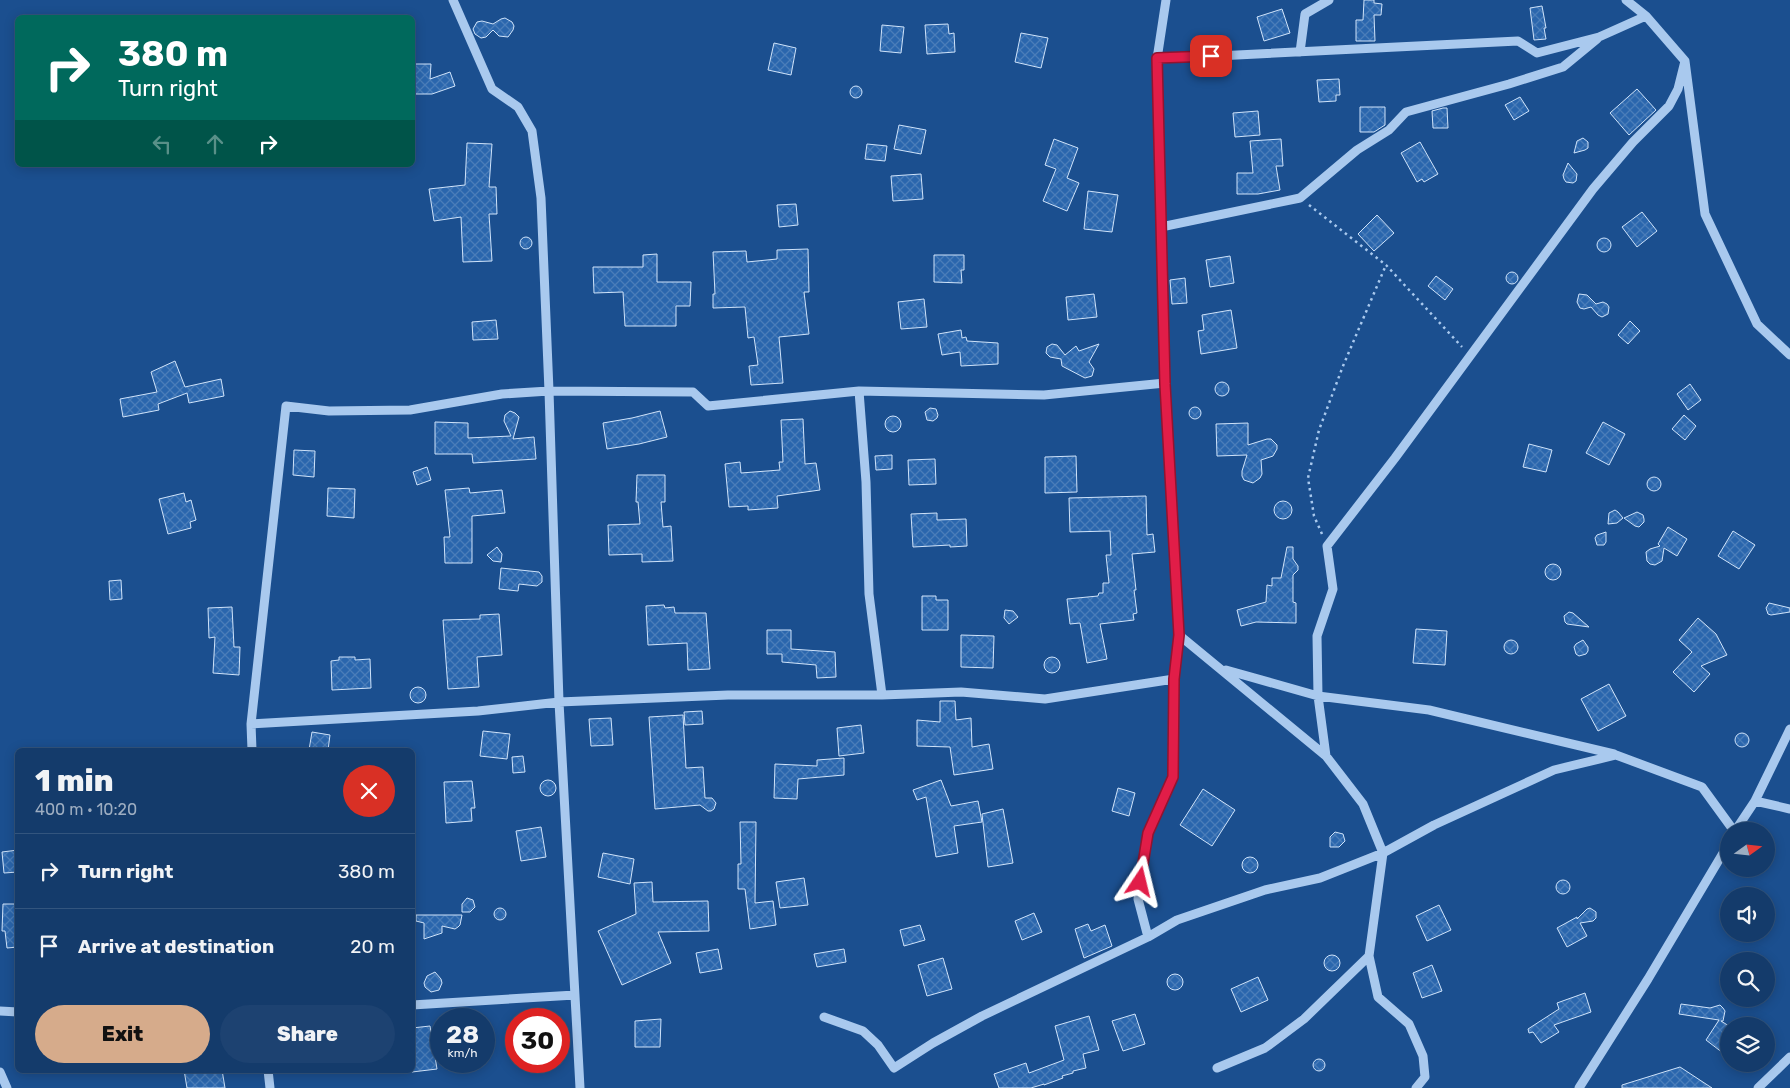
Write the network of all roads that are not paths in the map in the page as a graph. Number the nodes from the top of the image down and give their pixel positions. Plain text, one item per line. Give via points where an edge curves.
1 (453, 0) edge
2 (1166, 0) edge
3 (1329, 0) edge
4 (1626, 0) edge
5 (1646, 16) junction
6 (1599, 37) junction
7 (1300, 52) junction
8 (1157, 58) junction
9 (1685, 61) junction
10 (1161, 227) junction
11 (1790, 355) edge
12 (1165, 384) junction
13 (549, 391) junction
14 (859, 391) junction
15 (1179, 635) junction
16 (1221, 669) junction
17 (1174, 679) junction
18 (882, 695) junction
19 (1318, 696) junction
20 (559, 702) junction
21 (250, 724) junction
22 (1790, 729) edge
23 (252, 748) edge
24 (1616, 755) junction
25 (1326, 756) junction
26 (1754, 801) junction
27 (1790, 810) edge
28 (1728, 822) edge
29 (1741, 822) edge
30 (1383, 853) junction
31 (1720, 858) edge
32 (1148, 937) junction
33 (1368, 956) junction
34 (575, 995) junction
35 (415, 1005) edge
36 (0, 1011) edge
37 (15, 1012) edge
38 (824, 1016) dead end
39 (1790, 1057) edge
40 (1217, 1068) dead end
41 (0, 1072) edge
42 (268, 1073) edge
43 (7, 1088) edge
44 (270, 1088) edge
45 (580, 1088) edge
46 (1416, 1088) edge
47 (1578, 1088) edge
48 (1758, 1088) edge

1 - 13 street via 492,89 518,107 532,131 541,198
2 - 8 street
3 - 7 street via 1305,14
4 - 5 street
5 - 6 street
5 - 9 street
6 - 7 street via 1537,53 1518,41
6 - 10 street via 1563,67 1406,112 1389,130 1357,150 1300,198
7 - 8 street
8 - 10 street
9 - 11 street via 1705,214 1756,324
9 - 19 street via 1678,89 1669,106 1633,142 1594,189 1327,546 1333,589 1317,636
10 - 12 street
12 - 14 street via 1044,395
12 - 15 street
13 - 14 street via 693,392 708,406
13 - 20 street
13 - 21 street via 502,394 410,410 330,411 286,406
14 - 18 street via 866,482 869,594
15 - 16 street
15 - 17 street
16 - 19 street
16 - 25 street
17 - 18 street via 1045,699 961,692
17 - 32 street via 1173,777 1148,833 1138,899
18 - 20 street via 728,695
19 - 24 street via 1429,710
19 - 25 street
20 - 21 street via 478,711
20 - 34 street
21 - 23 street
22 - 26 street
24 - 28 street via 1702,787
24 - 30 street via 1554,770
25 - 30 street via 1363,804
26 - 27 street
26 - 29 street
30 - 32 street via 1320,878 1265,890 1177,920
30 - 33 street
31 - 47 street
32 - 38 street via 982,1016 894,1068 878,1045 863,1032
33 - 40 street via 1304,1019 1265,1048
33 - 46 street via 1378,997 1409,1024 1424,1056 1425,1077
34 - 35 street
34 - 45 street
36 - 37 street
39 - 48 street
41 - 43 street
42 - 44 street

